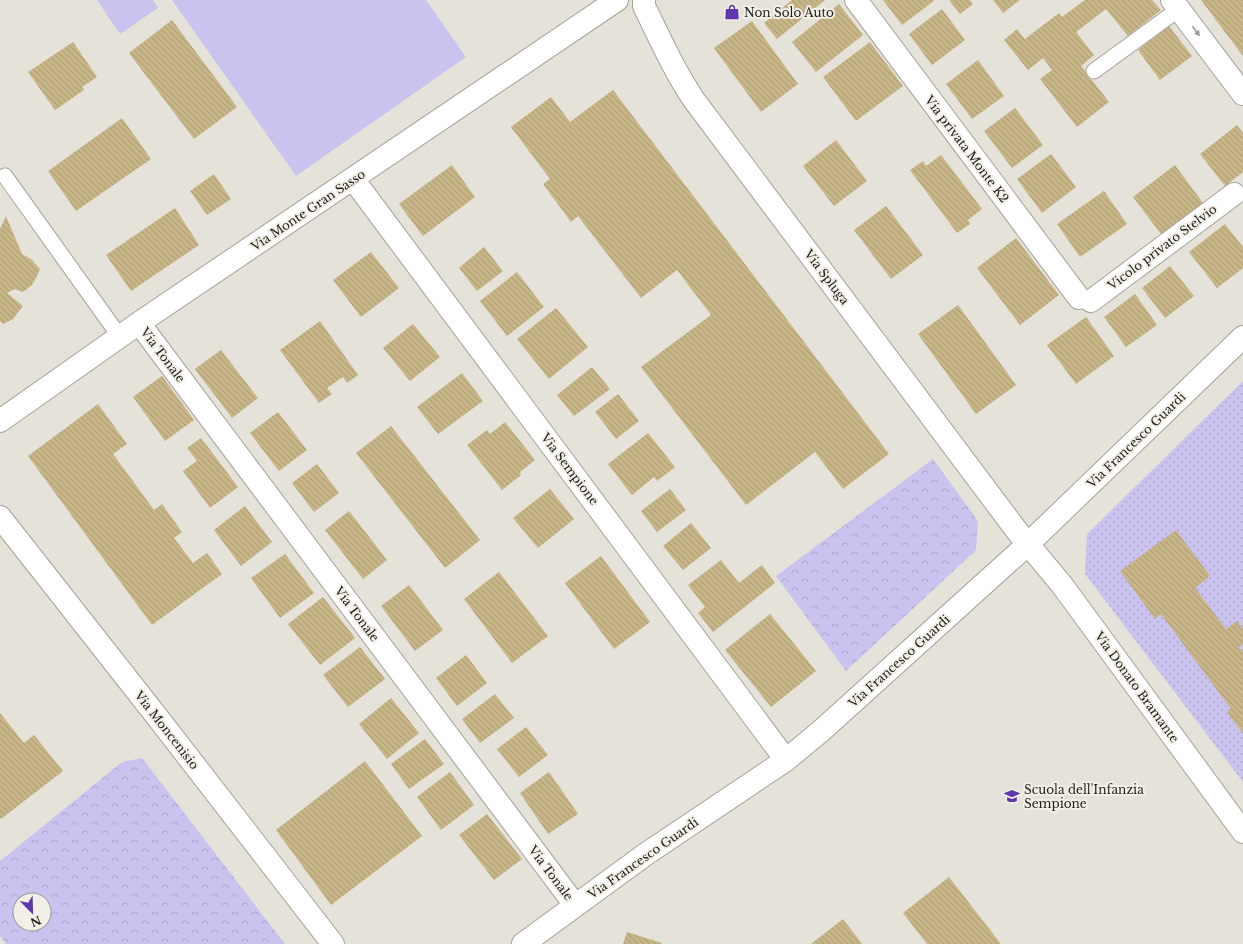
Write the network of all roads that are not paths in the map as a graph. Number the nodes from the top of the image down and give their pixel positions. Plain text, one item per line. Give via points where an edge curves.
1 (617, 0) edge
2 (644, 0) edge
3 (856, 0) edge
4 (1176, 5) edge
5 (1094, 71) dead end
6 (1243, 94) edge
7 (5, 176) dead end
8 (353, 179) junction
9 (1234, 194) dead end
10 (1085, 299) joint
11 (139, 324) junction
12 (120, 337) junction
13 (1243, 337) edge
14 (0, 421) edge
15 (0, 517) edge
16 (1028, 544) junction
17 (786, 760) junction
18 (1243, 832) edge
19 (575, 905) junction
20 (332, 944) edge
21 (523, 944) edge

1 - 8 street, Via Monte Gran Sasso
2 - 16 street, Via Spluga via 644,6 670,60 694,100
3 - 10 street, Via privata Monte K2
4 - 5 lane
4 -> 6 street
7 - 12 lane
8 - 11 street, Via Monte Gran Sasso
8 - 17 street, Via Sempione
9 - 10 street, Vicolo privato Stelvio
11 - 12 street, Via Monte Gran Sasso
11 - 19 street, Via Tonale
12 - 14 street, Via Monte Gran Sasso
13 - 16 street, Via Francesco Guardi
15 - 20 street, Via Moncenisio
16 - 17 street, Via Francesco Guardi
16 - 18 street, Via Donato Bramante via 1062,585
17 - 19 street, Via Francesco Guardi
19 - 21 street, Via Francesco Guardi

